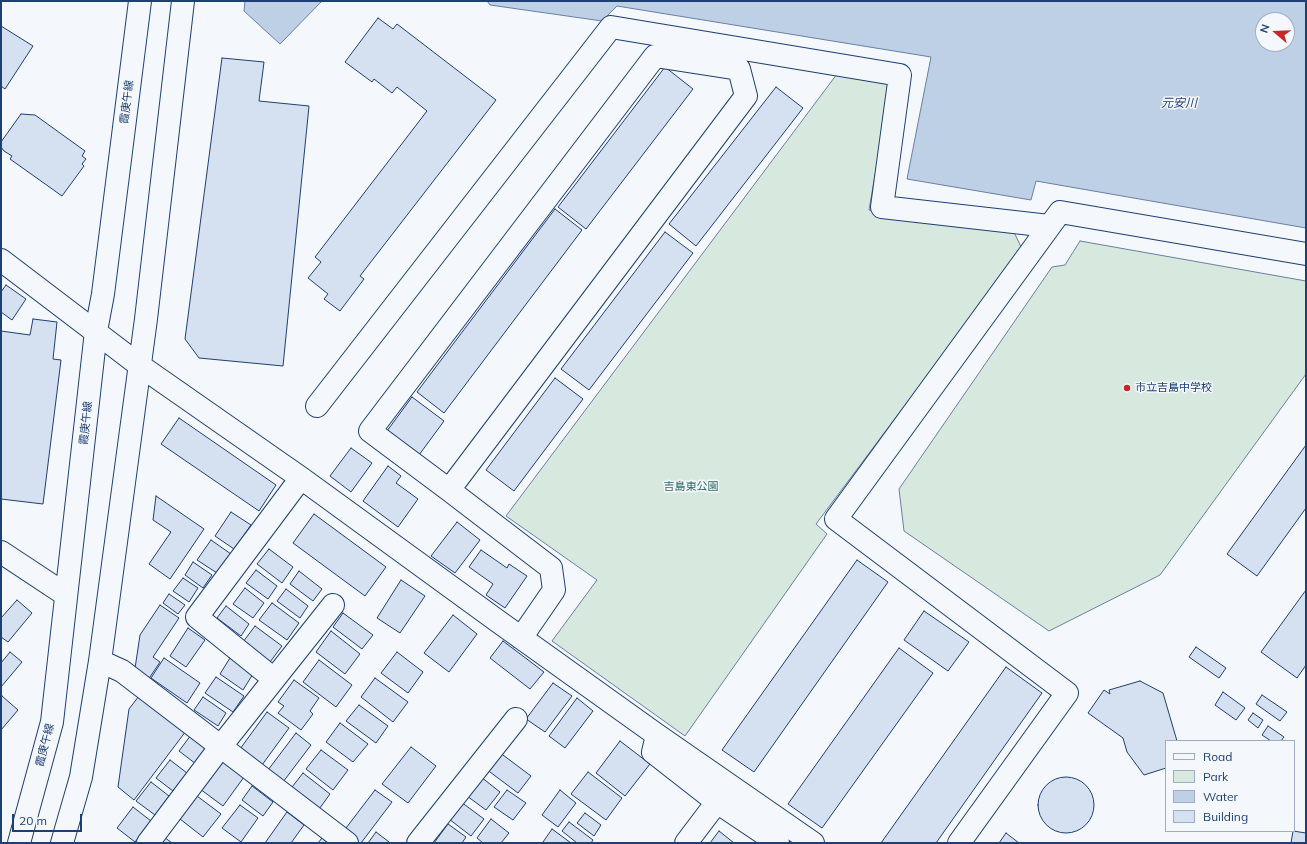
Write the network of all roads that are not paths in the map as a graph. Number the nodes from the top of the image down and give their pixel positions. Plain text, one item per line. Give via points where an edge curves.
1 (140, 1) edge
2 (183, 1) edge
3 (1049, 226) junction
4 (1306, 254) edge
5 (1, 260) edge
6 (96, 331) junction
7 (139, 365) junction
8 (317, 406) dead end
9 (301, 478) junction
10 (449, 490) junction
11 (1, 552) edge
12 (66, 595) junction
13 (333, 605) dead end
14 (521, 638) junction
15 (100, 661) junction
16 (274, 679) junction
17 (516, 719) dead end
18 (657, 736) junction
19 (221, 746) junction
20 (717, 802) junction
21 (19, 843) edge
22 (62, 843) edge
23 (148, 843) edge
24 (347, 843) edge
25 (418, 843) edge
26 (686, 843) edge
27 (778, 843) edge
28 (813, 843) edge
29 (959, 843) edge

1 - 6 street, 霞庚午線
2 - 7 street
3 - 4 street via 1060,212
3 - 8 street via 882,207 900,75 611,27
3 - 29 street via 836,519 1067,693
5 - 6 street
6 - 7 street
6 - 12 street, 霞庚午線
7 - 9 street
7 - 15 street
9 - 14 street
9 - 16 street via 197,617
10 - 10 street via 746,96 740,69 655,56 370,431
10 - 14 street via 551,568 554,590
11 - 12 street
12 - 21 street, 霞庚午線 via 52,722
13 - 16 street
14 - 18 street
15 - 19 street via 122,671
15 - 22 street via 81,777
16 - 19 street
17 - 25 street
18 - 20 street via 653,752
18 - 28 street
19 - 23 street
19 - 24 street
20 - 26 street
20 - 27 street

